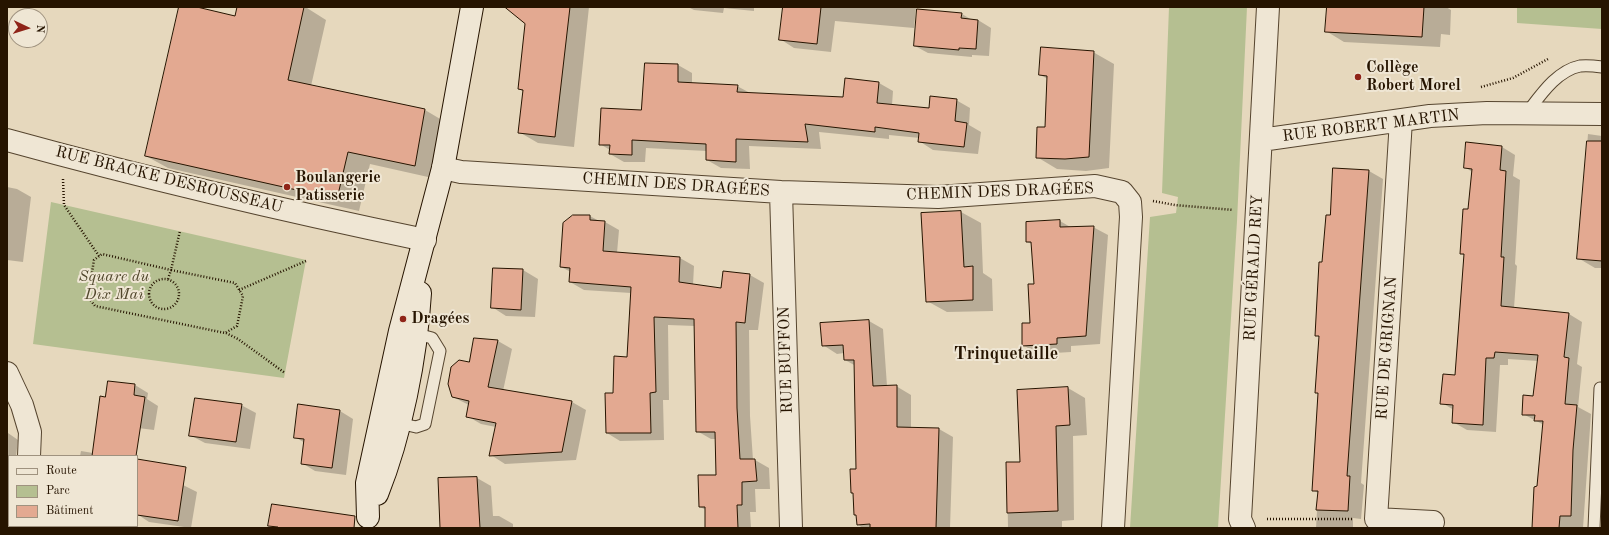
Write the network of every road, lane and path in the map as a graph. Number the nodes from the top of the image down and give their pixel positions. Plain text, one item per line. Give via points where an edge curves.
1 (472, 7) edge
2 (1268, 7) edge
3 (1553, 57) dead end
4 (1602, 66) edge
5 (1474, 88) dead end
6 (1526, 114) junction
7 (1602, 114) edge
8 (1401, 120) junction
9 (7, 140) edge
10 (1261, 140) junction
11 (62, 155) junction
12 (443, 168) junction
13 (781, 192) junction
14 (1130, 202) junction
15 (1235, 211) dead end
16 (180, 231) dead end
17 (425, 240) junction
18 (99, 256) junction
19 (306, 261) dead end
20 (170, 270) junction
21 (168, 279) junction
22 (239, 290) junction
23 (226, 332) junction
24 (7, 373) edge
25 (285, 373) dead end
26 (1600, 388) dead end
27 (29, 455) edge
28 (1376, 519) junction
29 (367, 522) edge
30 (1434, 522) dead end
31 (1242, 523) edge
32 (791, 528) edge
33 (1113, 528) edge
34 (1594, 528) edge

1 - 12 street
2 - 10 street, RUE GÉRALD REY
3 - 5 path via 1513,78
4 - 6 lane via 1580,66 1566,72 1550,85
6 - 7 street, RUE ROBERT MARTIN
6 - 8 street, RUE ROBERT MARTIN via 1438,115
8 - 10 street, RUE ROBERT MARTIN
8 - 28 street, RUE DE GRIGNAN
9 - 11 street, RUE BRACKE DESROUSSEAU
10 - 31 street, RUE GÉRALD REY
11 - 17 street, RUE BRACKE DESROUSSEAU
11 - 18 path via 64,205
12 - 13 street, CHEMIN DES DRAGÉES via 461,172
12 - 17 street
13 - 14 street, CHEMIN DES DRAGÉES via 938,197 1095,186 1122,192
13 - 32 street, RUE BUFFON
14 - 15 path via 1157,200 1175,205
14 - 33 street
16 - 20 path
17 - 29 street via 400,331 367,483
17 - 29 street via 417,334 399,423
18 - 20 path via 102,254
18 - 23 path via 94,260 88,297 95,306
19 - 22 path
20 - 21 path
20 - 22 path via 235,283
21 - 21 path via 154,283 149,291 154,305 164,309 173,307 179,298 179,288
22 - 23 path via 243,296 237,326
23 - 25 path
24 - 27 street via 22,405 30,432
26 - 34 lane
28 - 30 street
28 - 31 path

